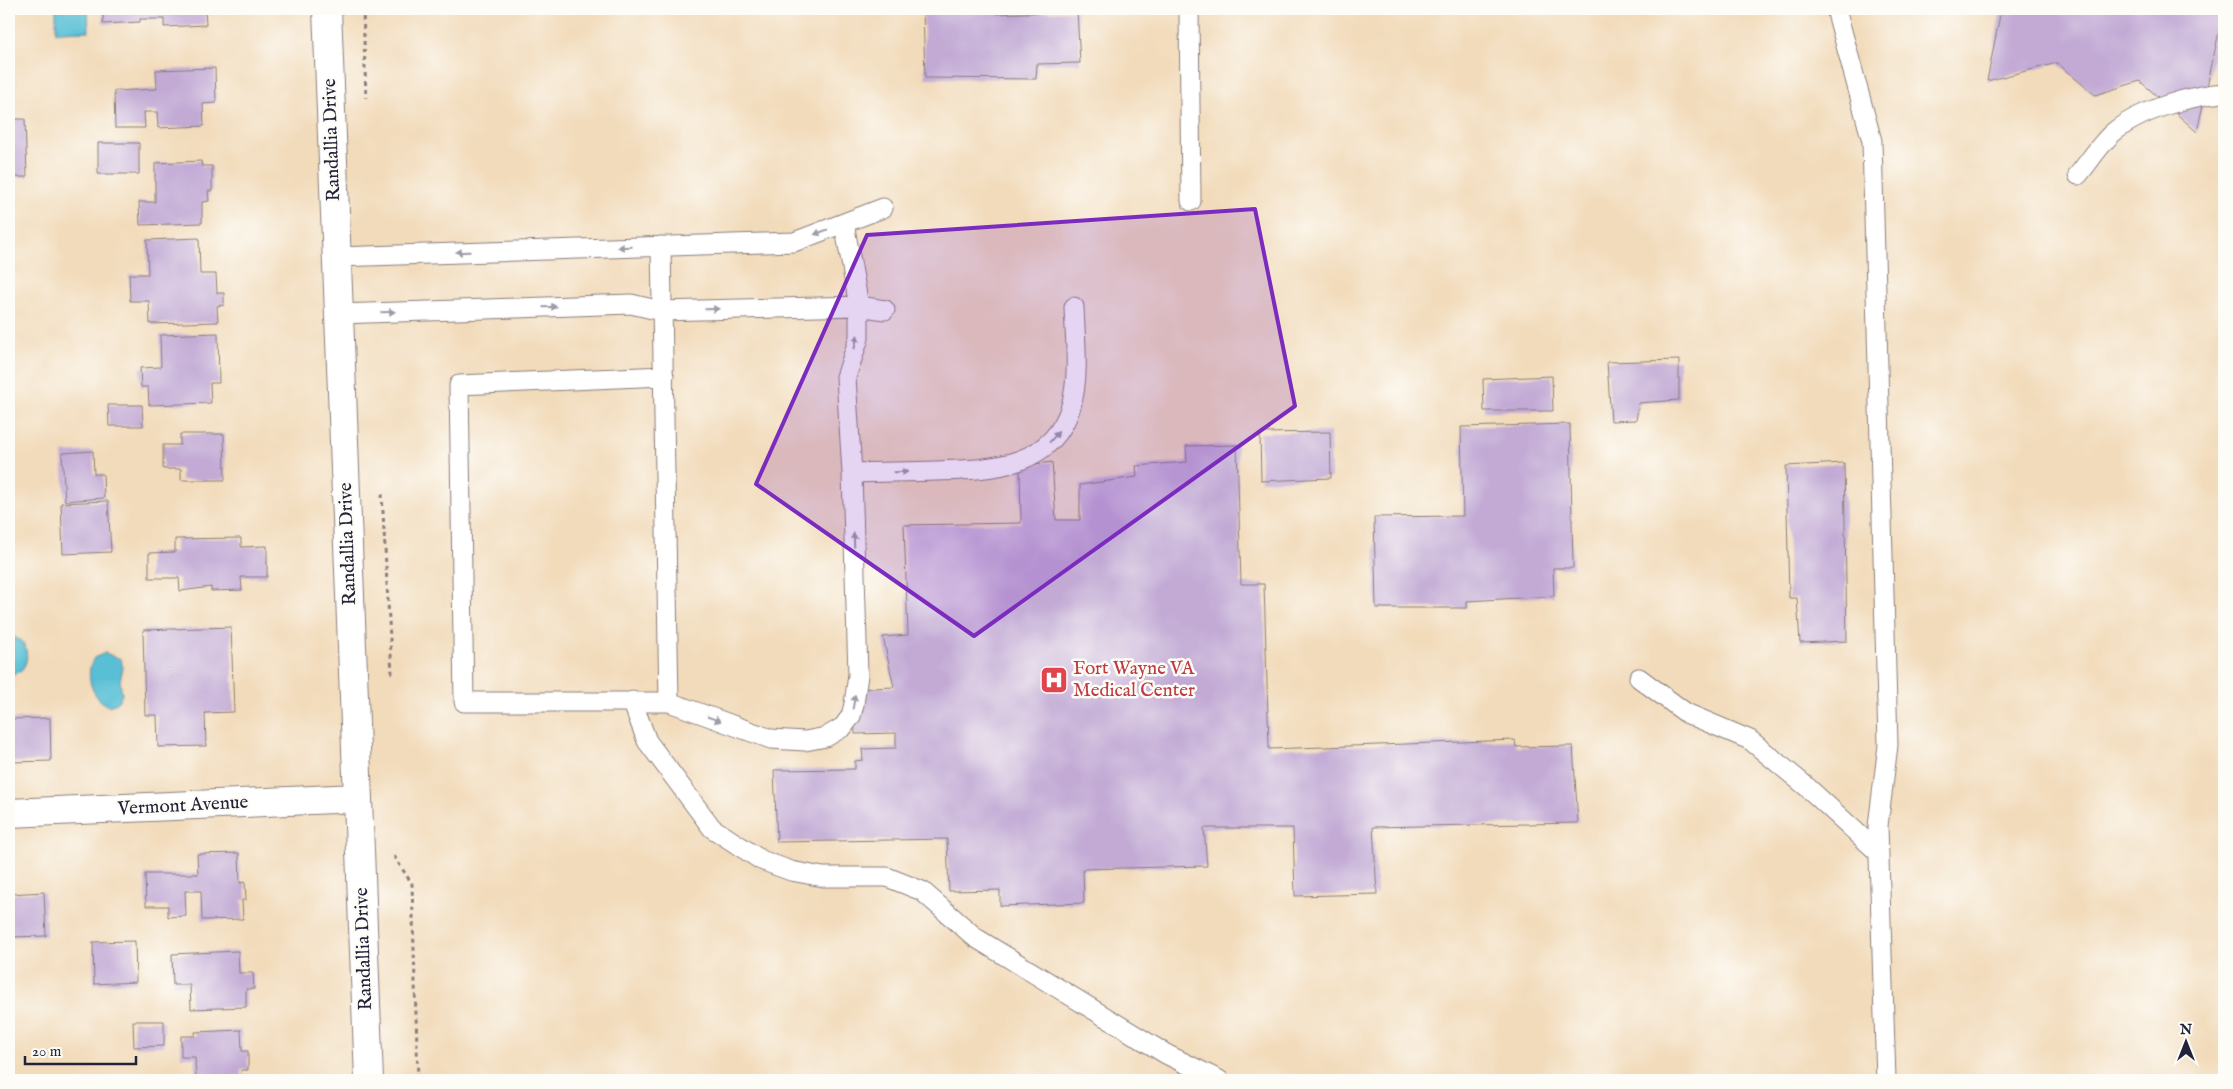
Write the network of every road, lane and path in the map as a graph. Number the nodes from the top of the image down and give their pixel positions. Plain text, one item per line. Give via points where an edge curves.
1 (327, 9) edge
2 (1189, 9) edge
3 (1836, 9) edge
4 (2224, 93) edge
5 (2078, 175) dead end
6 (1191, 201) dead end
7 (883, 208) dead end
8 (844, 223) junction
9 (661, 246) junction
10 (337, 257) junction
11 (858, 306) junction
12 (1074, 307) dead end
13 (885, 310) dead end
14 (661, 311) junction
15 (339, 314) junction
16 (664, 376) junction
17 (852, 473) junction
18 (1639, 678) dead end
19 (632, 701) junction
20 (669, 702) junction
21 (358, 798) junction
22 (9, 813) edge
23 (392, 852) dead end
24 (1879, 853) junction
25 (369, 1080) edge
26 (418, 1080) edge
27 (1219, 1080) edge
28 (1886, 1080) edge

1 - 10 street, Randallia Drive
2 - 6 lane
3 - 24 lane via 1872,141 1888,745 1878,826
4 - 5 lane via 2149,111 2115,131
7 - 8 lane
8 -> 9 lane via 794,242
8 - 11 lane
9 -> 10 lane
9 - 14 lane
10 - 15 street, Randallia Drive
11 - 13 lane
14 -> 11 lane
17 -> 11 lane via 846,377 858,338
17 -> 12 lane via 989,469 1022,461 1046,445 1063,427 1071,405 1075,384
15 -> 14 lane via 631,304
14 - 16 lane
15 - 21 street, Randallia Drive
16 - 19 lane via 459,385 464,702
16 - 20 lane
20 -> 17 lane via 771,739 805,741 826,737 843,727 851,716 858,674
18 - 24 lane via 1686,713 1750,740
19 - 20 lane
19 - 27 lane via 647,742 712,828 761,860 791,871 823,877 887,877 922,891 976,938 1166,1054
21 - 22 street, Vermont Avenue
21 - 25 street, Randallia Drive
23 - 26 path via 412,884
24 - 28 lane

